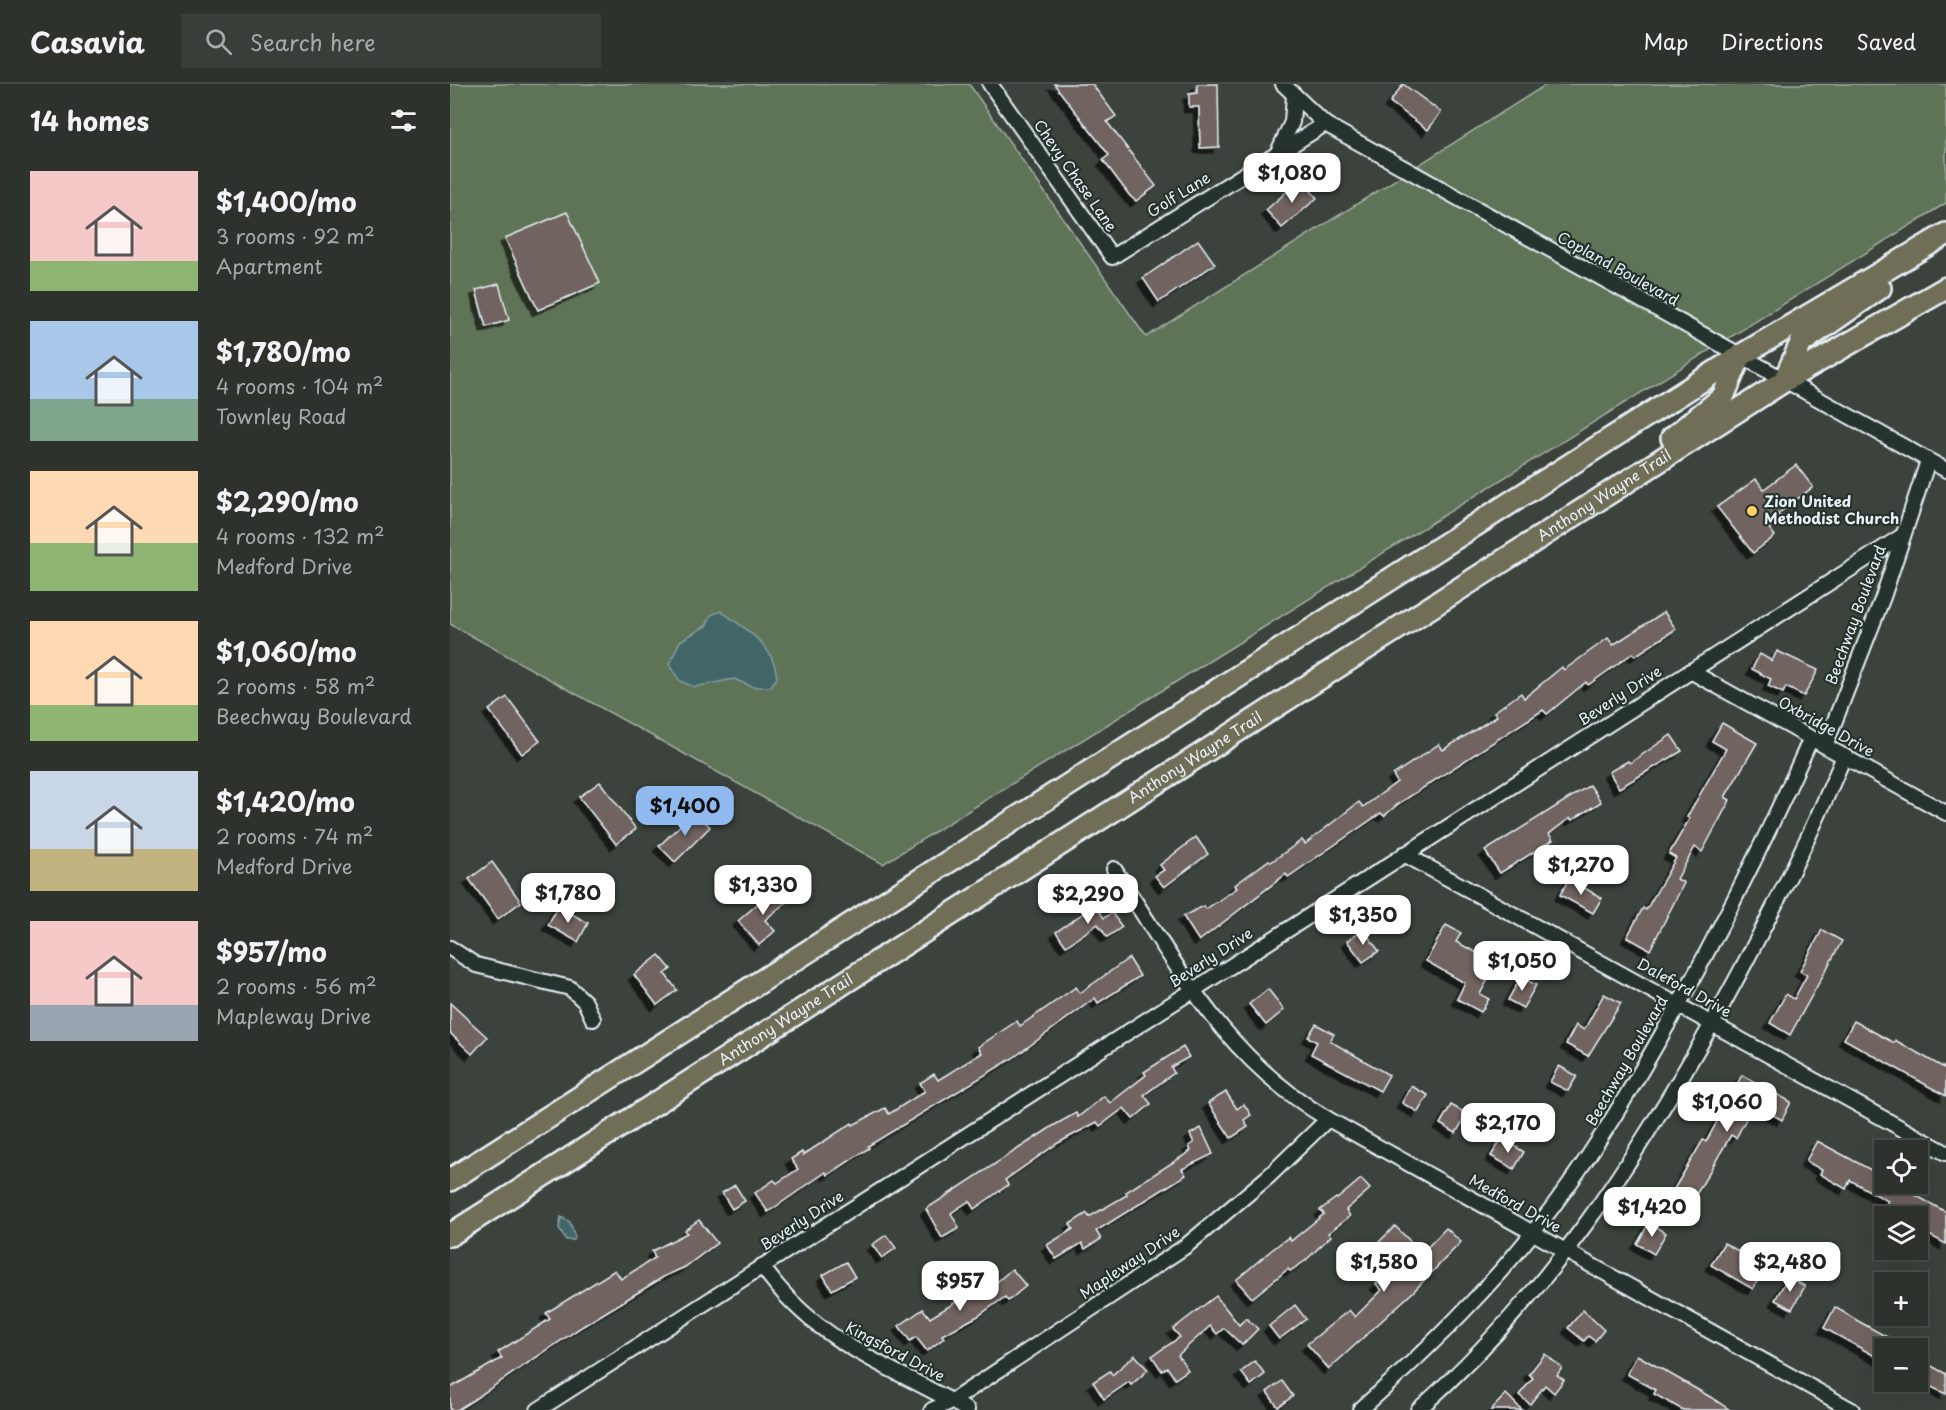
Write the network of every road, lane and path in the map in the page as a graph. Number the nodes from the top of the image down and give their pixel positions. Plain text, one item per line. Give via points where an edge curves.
1 (990, 84) edge
2 (1283, 84) edge
3 (1294, 94) junction
4 (1325, 124) junction
5 (1277, 154) junction
6 (1946, 234) edge
7 (1946, 240) edge
8 (1112, 257) joint
9 (1946, 288) edge
10 (1740, 356) junction
11 (1784, 381) junction
12 (1928, 460) junction
13 (1946, 471) edge
14 (1585, 508) junction
15 (1902, 536) junction
16 (1690, 671) junction
17 (1811, 738) junction
18 (1826, 746) junction
19 (1844, 756) junction
20 (1946, 813) edge
21 (1404, 854) junction
22 (1114, 869) dead end
23 (450, 948) edge
24 (1193, 989) junction
25 (1679, 1004) junction
26 (593, 1019) dead end
27 (1712, 1023) junction
28 (1328, 1119) junction
29 (1946, 1153) edge
30 (450, 1180) edge
31 (1533, 1233) junction
32 (450, 1235) edge
33 (1567, 1252) junction
34 (762, 1266) junction
35 (952, 1401) junction
36 (1363, 1409) edge
37 (538, 1410) edge
38 (932, 1410) edge
39 (967, 1410) edge
40 (1418, 1410) edge
41 (1852, 1410) edge

1 - 8 street, Chevy Chase Lane
2 - 3 street, Copland Boulevard
3 - 4 street, Copland Boulevard
3 - 5 street via 1292,122
4 - 5 street, Golf Lane
4 - 10 street, Copland Boulevard
5 - 8 street, Golf Lane
6 - 10 highway
7 - 11 highway via 1802,343
9 - 11 highway, Anthony Wayne Trail
10 - 11 street, Copland Boulevard
10 - 14 highway via 1723,397
10 - 30 highway
11 - 12 street, Copland Boulevard
11 - 14 highway, Anthony Wayne Trail
12 - 13 street, Copland Boulevard
12 - 15 street, Beechway Boulevard
14 - 32 highway, Anthony Wayne Trail
15 - 16 street, Beverly Drive
15 - 18 street, Beechway Boulevard
16 - 17 street, Oxbridge Drive
16 - 21 street, Beverly Drive
17 - 18 street, Oxbridge Drive
17 - 25 street, Beechway Boulevard via 1753,867
18 - 19 street, Oxbridge Drive
19 - 20 street, Oxbridge Drive
19 - 27 street via 1777,904
21 - 24 street, Beverly Drive
21 - 25 street, Daleford Drive
22 - 24 street, Medford Drive
23 - 26 street via 476,965 570,988 585,1002
24 - 28 street, Medford Drive via 1220,1029 1246,1057 1273,1082
24 - 34 street, Beverly Drive
25 - 27 street, Daleford Drive
25 - 31 street, Beechway Boulevard via 1602,1137
27 - 29 street, Daleford Drive
27 - 33 street via 1634,1158
28 - 31 street, Medford Drive
28 - 35 street, Mapleway Drive via 1269,1176 1186,1246
31 - 33 street, Medford Drive
31 - 36 street, Beechway Boulevard via 1433,1343
33 - 40 street via 1489,1341
33 - 41 street, Medford Drive
34 - 35 street, Kingsford Drive via 793,1304 828,1335
34 - 37 street, Beverly Drive
35 - 38 street, Mapleway Drive
35 - 39 street, Kingsford Drive

